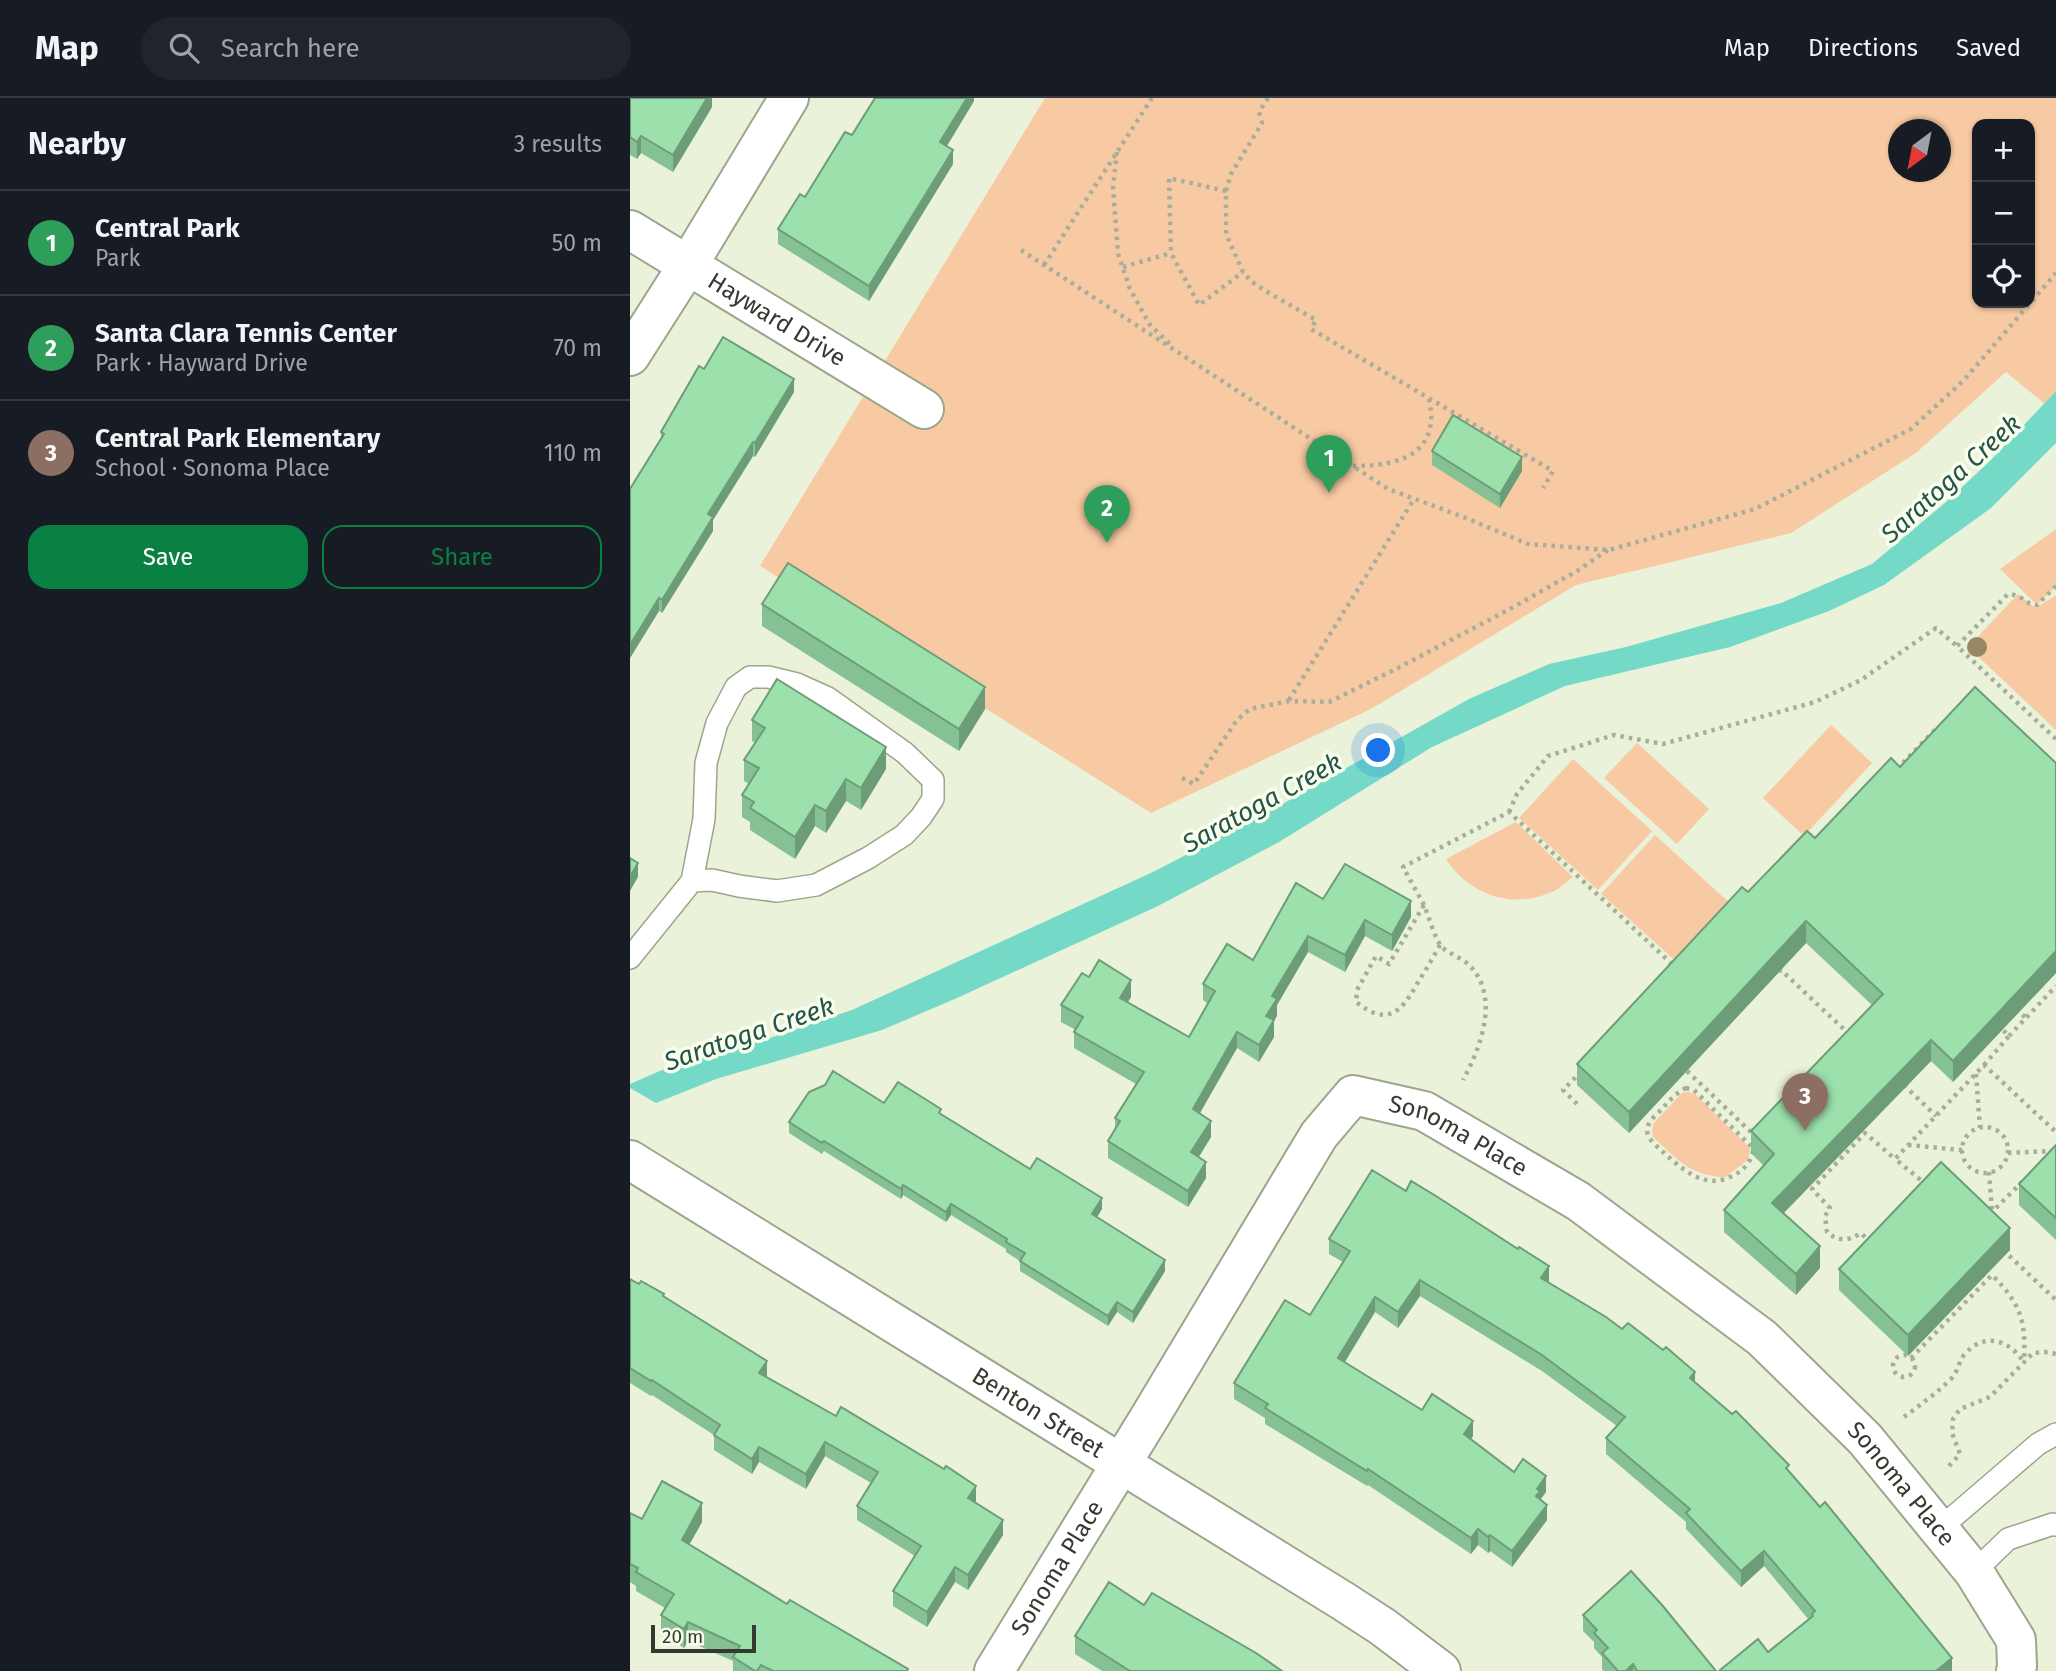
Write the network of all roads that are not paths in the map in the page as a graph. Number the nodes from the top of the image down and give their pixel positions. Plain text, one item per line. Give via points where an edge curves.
1 (789, 98) edge
2 (630, 230) edge
3 (688, 265) junction
4 (630, 356) edge
5 (924, 409) dead end
6 (692, 881) junction
7 (630, 958) edge
8 (630, 1160) edge
9 (2056, 1434) edge
10 (1121, 1463) junction
11 (2056, 1525) edge
12 (1938, 1530) junction
13 (1974, 1572) junction
14 (994, 1671) edge
15 (1441, 1671) edge
16 (2016, 1671) edge

1 - 3 street
2 - 3 street, Hayward Drive
3 - 4 street
3 - 5 street, Hayward Drive
6 - 6 lane via 777,891 816,885 904,835 933,799 933,779 828,698 797,684 750,677 736,687 716,723 706,763 704,819
6 - 7 lane
8 - 10 street, Benton Street
9 - 12 lane via 2038,1444
10 - 12 street, Sonoma Place via 1319,1135 1353,1095 1424,1111 1566,1194 1762,1338 1865,1439
10 - 14 street, Sonoma Place
10 - 15 street, Benton Street via 1343,1601
11 - 13 lane via 2008,1539
12 - 13 street, Sonoma Place
13 - 16 street, Sonoma Place via 2016,1640

